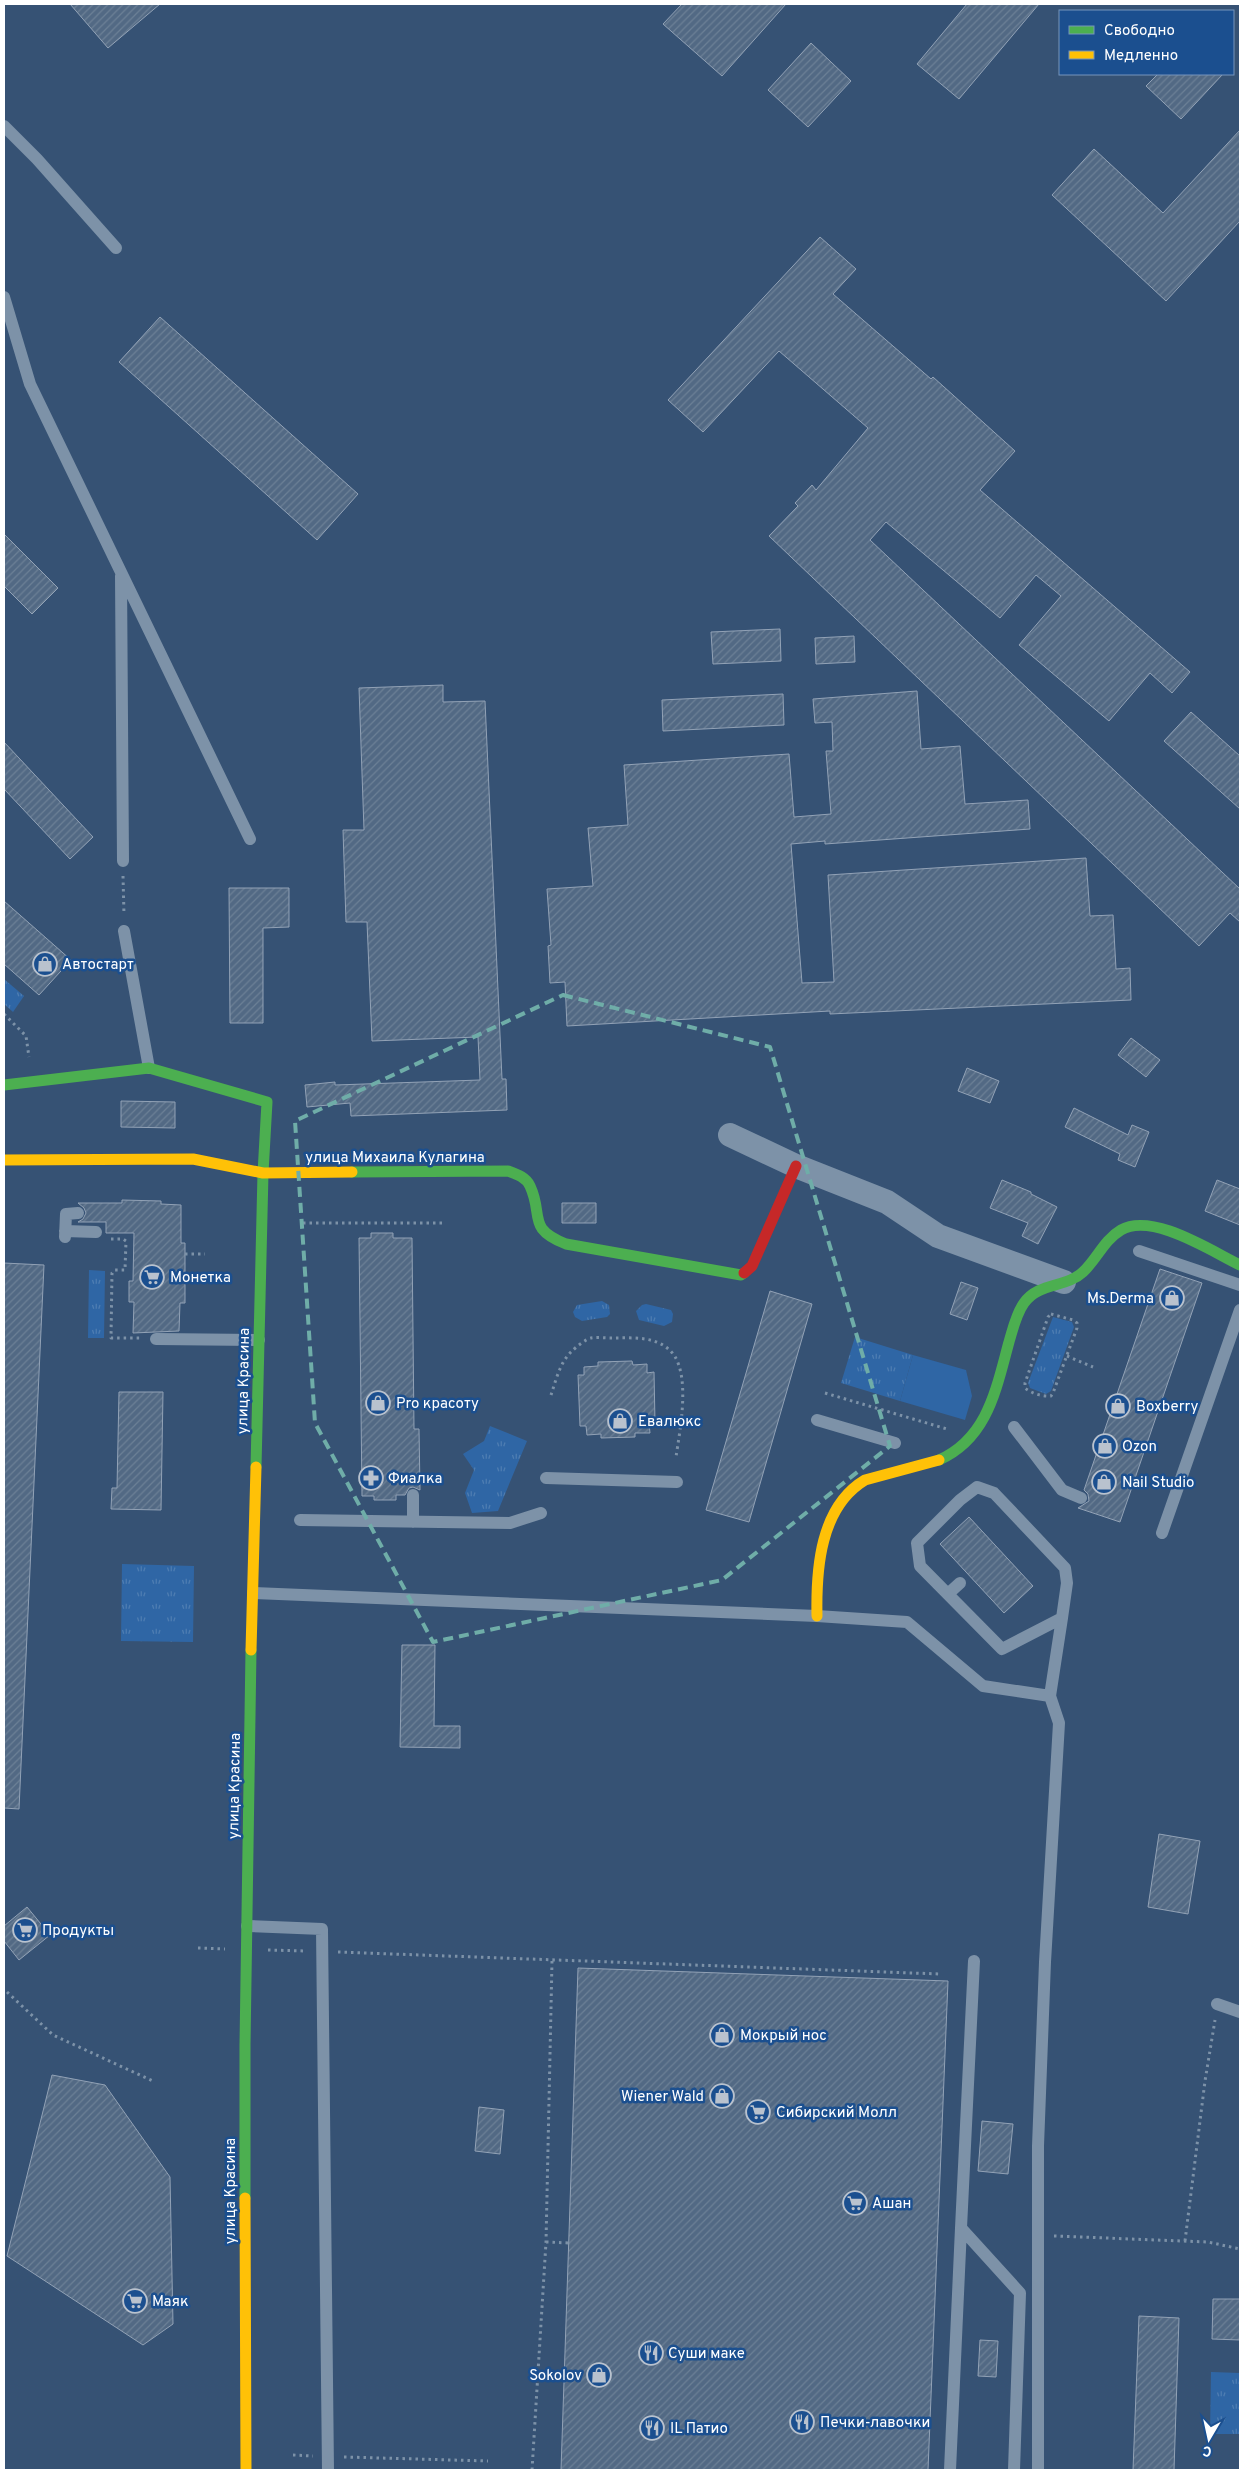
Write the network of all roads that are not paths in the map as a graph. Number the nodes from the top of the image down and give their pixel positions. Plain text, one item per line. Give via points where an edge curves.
1 (4, 126) edge
2 (116, 248) dead end
3 (4, 296) edge
4 (121, 572) junction
5 (250, 839) dead end
6 (123, 861) road end
7 (124, 930) road end
8 (149, 1068) junction
9 (4, 1085) edge
10 (730, 1135) dead end
11 (4, 1160) edge
12 (796, 1166) junction
13 (263, 1173) junction
14 (78, 1213) dead end
15 (96, 1232) road end
16 (1140, 1251) dead end
17 (1240, 1265) edge
18 (1064, 1282) junction
19 (1240, 1286) edge
20 (1240, 1310) edge
21 (156, 1339) road end
22 (259, 1340) junction
23 (817, 1420) dead end
24 (1014, 1427) dead end
25 (895, 1443) dead end
26 (546, 1478) dead end
27 (677, 1482) dead end
28 (413, 1495) dead end
29 (1081, 1498) dead end
30 (541, 1513) dead end
31 (300, 1520) dead end
32 (414, 1522) junction
33 (1162, 1533) dead end
34 (960, 1583) dead end
35 (949, 1593) junction
36 (253, 1594) junction
37 (817, 1616) junction
38 (1062, 1618) junction
39 (1050, 1696) junction
40 (247, 1926) junction
41 (974, 1960) dead end
42 (1217, 2004) road end
43 (1240, 2012) edge
44 (961, 2228) junction
45 (246, 2470) edge
46 (328, 2470) edge
47 (950, 2470) edge
48 (1014, 2470) edge
49 (1038, 2470) edge

1 - 2 lane
3 - 4 lane via 30,384
4 - 5 lane
4 - 6 lane
7 - 8 lane
8 - 9 street
8 - 13 street, улица Красина via 267,1102
10 - 12 street
11 - 13 street, улица Михаила Кулагина via 193,1159
12 - 13 street, улица Михаила Кулагина via 752,1266 741,1275 566,1244 551,1238 539,1226 530,1185 522,1176 508,1171
12 - 18 street via 887,1202 938,1236
13 - 22 street, улица Красина
14 - 15 lane via 66,1214 65,1234
16 - 19 lane
17 - 18 street via 1144,1222 1134,1223 1108,1239 1082,1273
18 - 37 street via 1046,1285 1029,1297 1018,1312 989,1408 973,1436 944,1460 864,1480 851,1488 832,1520 822,1551 816,1581
20 - 33 lane
21 - 22 lane
22 - 36 street, улица Красина
23 - 25 lane
24 - 29 lane via 1062,1490
26 - 27 lane
28 - 32 lane
30 - 32 lane via 510,1523
31 - 32 lane
34 - 35 lane
35 - 38 lane via 1002,1649
35 - 38 lane via 920,1566 917,1543 977,1487 994,1493 1065,1568 1067,1583
36 - 37 lane
36 - 40 street, улица Красина
37 - 39 lane via 907,1622 983,1686
38 - 39 lane
39 - 49 lane via 1059,1723 1038,2146
40 - 45 street, улица Красина
40 - 46 lane via 322,1929
41 - 44 lane
42 - 43 lane
44 - 47 lane
44 - 48 lane via 1020,2293

